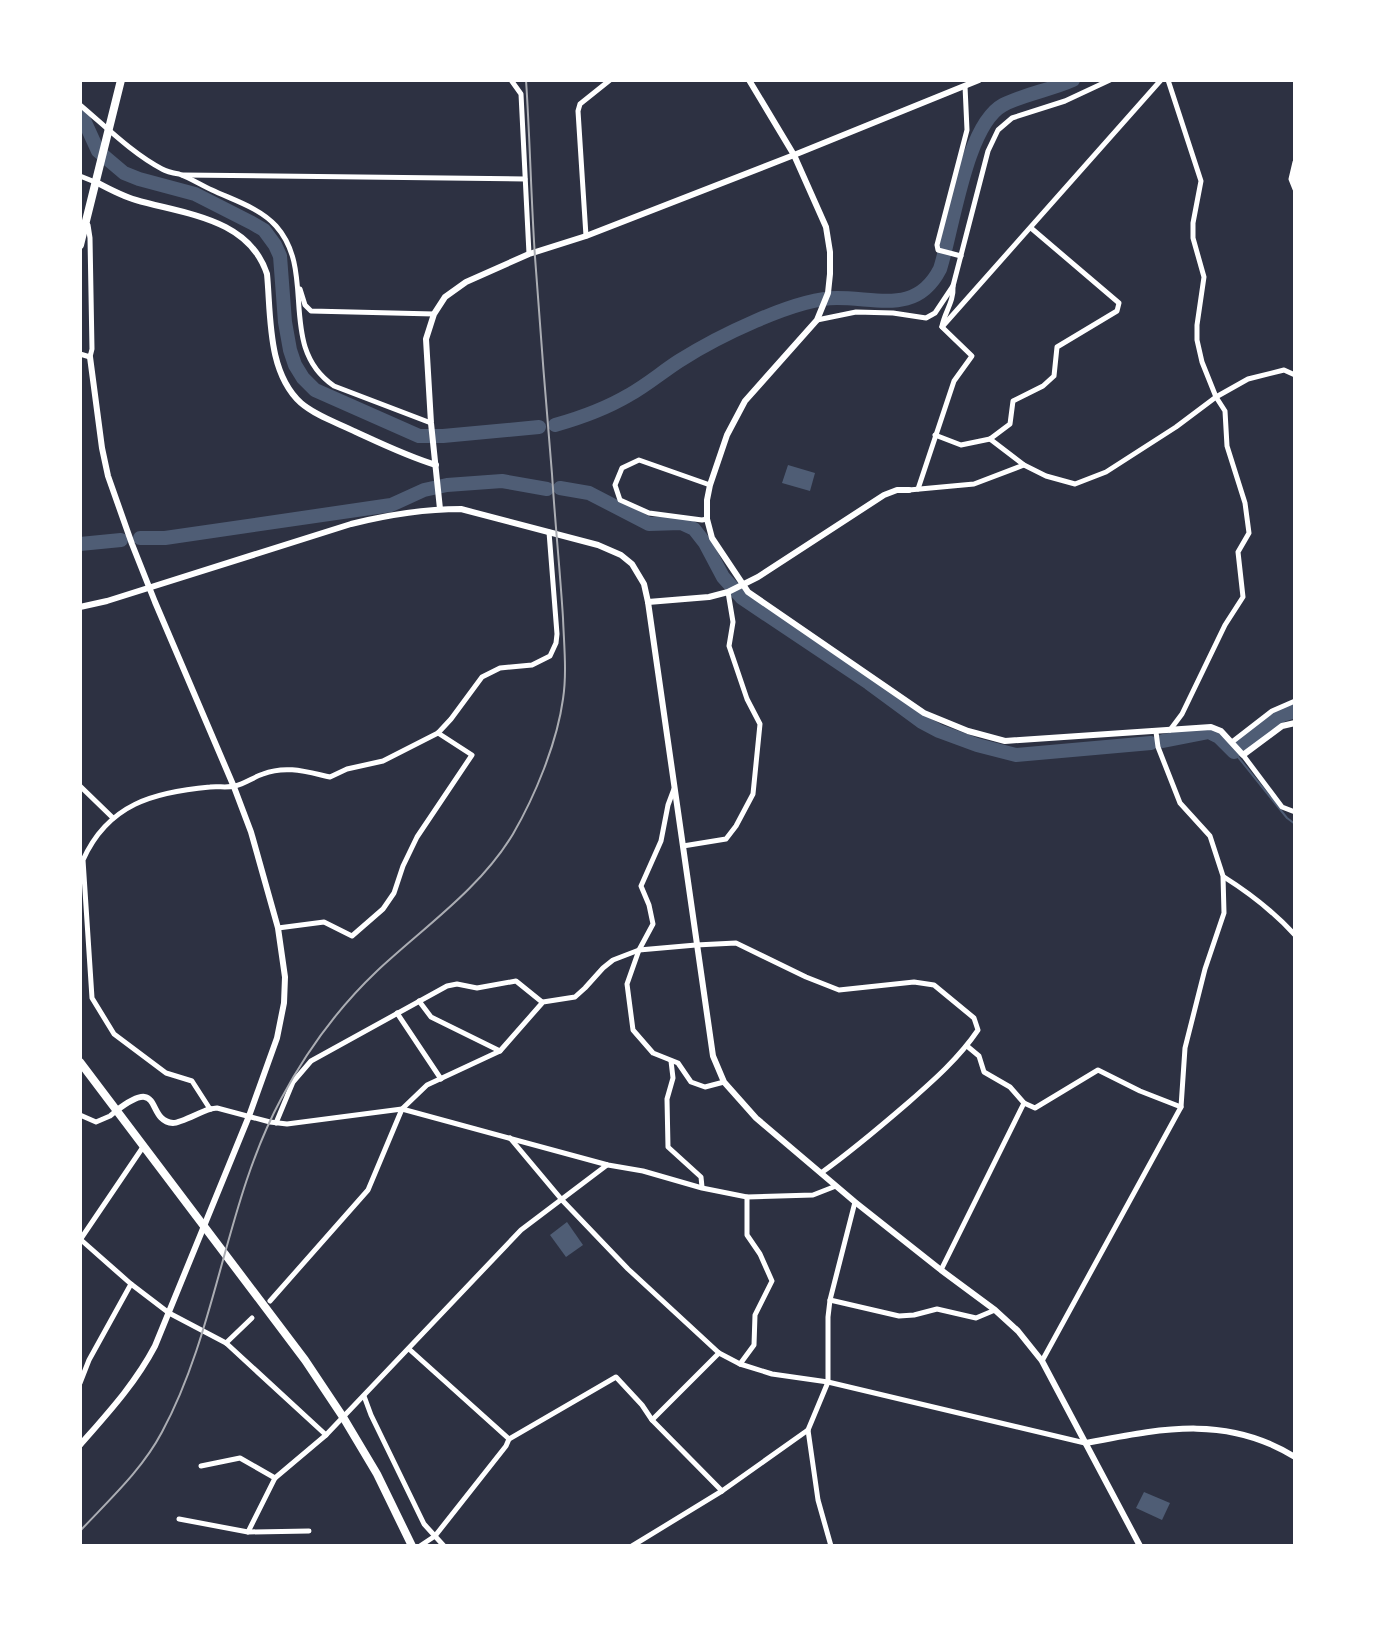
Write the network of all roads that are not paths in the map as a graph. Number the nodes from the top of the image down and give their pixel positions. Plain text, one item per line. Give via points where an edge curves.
1 (121, 80) edge
2 (511, 80) edge
3 (749, 80) edge
4 (979, 80) edge
5 (1110, 80) edge
6 (1161, 80) edge
7 (1168, 80) edge
8 (608, 81) edge
9 (965, 86) junction
10 (80, 105) edge
11 (108, 132) junction
12 (794, 155) junction
13 (1295, 162) edge
14 (180, 175) junction
15 (80, 176) edge
16 (525, 179) junction
17 (96, 182) junction
18 (1295, 189) edge
19 (87, 217) junction
20 (1031, 228) junction
21 (586, 236) junction
22 (80, 245) edge
23 (529, 254) junction
24 (961, 256) junction
25 (297, 280) junction
26 (953, 286) junction
27 (434, 314) junction
28 (817, 320) junction
29 (942, 327) junction
30 (80, 354) edge
31 (90, 357) junction
32 (1295, 375) edge
33 (1216, 397) junction
34 (431, 423) junction
35 (935, 435) junction
36 (990, 439) junction
37 (436, 465) junction
38 (1024, 465) junction
39 (710, 485) junction
40 (918, 489) junction
41 (909, 490) joint
42 (440, 509) junction
43 (707, 519) junction
44 (549, 532) junction
45 (743, 585) junction
46 (150, 587) junction
47 (728, 592) junction
48 (648, 602) junction
49 (80, 607) edge
50 (1295, 701) edge
51 (1295, 723) edge
52 (1170, 730) junction
53 (1156, 732) junction
54 (438, 733) junction
55 (1232, 742) junction
56 (1243, 755) junction
57 (676, 783) junction
58 (80, 786) edge
59 (234, 787) junction
60 (1295, 812) edge
61 (113, 818) junction
62 (683, 846) junction
63 (82, 860) edge
64 (1223, 876) junction
65 (278, 928) junction
66 (1295, 935) edge
67 (696, 945) junction
68 (639, 950) junction
69 (419, 1001) junction
70 (543, 1002) junction
71 (397, 1013) junction
72 (967, 1046) junction
73 (500, 1051) junction
74 (671, 1060) junction
75 (80, 1062) edge
76 (441, 1079) junction
77 (724, 1082) junction
78 (1024, 1103) junction
79 (1181, 1107) junction
80 (210, 1109) junction
81 (402, 1109) junction
82 (116, 1111) junction
83 (80, 1115) edge
84 (249, 1116) junction
85 (276, 1123) junction
86 (509, 1137) junction
87 (144, 1147) junction
88 (608, 1165) junction
89 (821, 1173) junction
90 (836, 1186) junction
91 (702, 1188) junction
92 (747, 1197) junction
93 (562, 1200) junction
94 (855, 1202) junction
95 (80, 1239) edge
96 (941, 1270) junction
97 (131, 1284) junction
98 (830, 1300) junction
99 (270, 1301) dead end
100 (995, 1310) junction
101 (169, 1313) junction
102 (252, 1318) dead end
103 (226, 1343) junction
104 (409, 1349) junction
105 (719, 1353) junction
106 (1042, 1361) junction
107 (740, 1364) junction
108 (828, 1382) junction
109 (80, 1383) edge
110 (364, 1396) junction
111 (343, 1417) junction
112 (652, 1420) junction
113 (808, 1430) junction
114 (326, 1435) junction
115 (509, 1439) junction
116 (1086, 1443) junction
117 (80, 1445) edge
118 (1295, 1457) edge
119 (201, 1466) dead end
120 (275, 1478) junction
121 (722, 1491) junction
122 (179, 1519) dead end
123 (309, 1531) dead end
124 (248, 1532) junction
125 (435, 1536) junction
126 (641, 1543) edge
127 (412, 1546) edge
128 (420, 1546) edge
129 (444, 1546) edge
130 (632, 1546) edge
131 (831, 1546) edge
132 (1140, 1546) edge

1 - 11 highway
2 - 16 street via 521,94
3 - 12 street
4 - 9 street
5 - 24 street via 1012,118 998,130
6 - 20 street
7 - 33 street via 1201,181 1193,223 1204,277 1197,340
8 - 21 street via 578,111
9 - 12 street
9 - 24 street via 967,130 937,245 938,250
10 - 11 street
11 - 14 street via 163,170
11 - 17 highway
12 - 21 street
12 - 28 street via 826,227 830,252 828,293
13 - 18 street
14 - 16 street
14 - 25 street via 259,212 275,225 288,243
15 - 17 street
16 - 23 street
17 - 19 highway
17 - 37 street via 133,199 210,219 245,239 267,274 275,354 299,401
19 - 22 highway
19 - 31 street
20 - 29 street
20 - 36 street via 1119,303 1117,311 1057,347 1054,376 1013,401 1010,424
21 - 23 street
23 - 27 street via 466,282 445,297
24 - 26 street
25 - 27 street via 311,311
25 - 34 street via 305,349 321,378
26 - 28 street via 926,318 856,312
26 - 29 street
27 - 34 street via 426,339
28 - 39 street via 745,401
29 - 35 street via 972,356 954,381
30 - 31 street
31 - 46 street via 108,476
32 - 33 street via 1284,370 1248,379
33 - 38 street via 1106,472 1075,484
33 - 52 street via 1225,411 1227,446 1245,503 1249,533 1238,552 1243,597
34 - 37 street
35 - 36 street via 961,445
35 - 40 street
36 - 38 street
37 - 42 street
38 - 40 street via 974,484
39 - 43 street
39 - 43 street via 639,460 622,468 615,485 620,500 649,513
40 - 41 street
41 - 45 street via 884,495
42 - 44 street via 461,509
42 - 46 street via 351,524
43 - 45 street via 712,538
44 - 48 street via 621,555 644,584
44 - 54 street via 557,634 550,656 482,677
45 - 47 street
45 - 53 street via 924,713 968,731 1005,741
46 - 49 street
46 - 59 street
47 - 48 street
47 - 62 street via 733,622 729,646 760,724 753,794 726,839
48 - 57 street
50 - 55 street via 1272,711
51 - 56 street via 1282,726
52 - 53 street
52 - 55 street via 1211,727
53 - 64 street via 1180,803 1210,836
54 - 59 street via 383,761 330,777 276,769
54 - 65 street via 472,755 417,837 383,909 352,936 324,922
55 - 56 street
56 - 60 street via 1282,807
57 - 62 street
57 - 68 street via 661,841 641,886 653,924
58 - 61 street
59 - 61 street via 157,795
59 - 65 street
61 - 63 street
62 - 67 street
63 - 80 street via 92,998 114,1034 166,1073 192,1081
64 - 66 street via 1252,894
64 - 79 street via 1224,913 1185,1048
65 - 84 street via 284,1003
67 - 68 street
67 - 72 street via 736,943 839,990 914,982 934,985 974,1018 978,1030
67 - 77 street via 713,1056
68 - 70 street via 613,960 575,997
68 - 74 street via 627,984 633,1030 653,1053
69 - 70 street via 447,986 477,988 516,981
69 - 71 street
69 - 73 street via 431,1017
70 - 73 street
71 - 76 street
71 - 85 street via 311,1061 293,1082
72 - 78 street via 979,1056 984,1072 1010,1087
72 - 89 street via 860,1145
73 - 76 street
74 - 77 street via 691,1082 705,1087
74 - 91 street via 668,1147 701,1177
75 - 82 highway
76 - 81 street
77 - 89 street via 756,1118
78 - 79 street via 1035,1108 1098,1070
78 - 96 street
79 - 106 street
80 - 82 street via 171,1123 151,1101 139,1097
80 - 84 street
81 - 85 street
81 - 86 street
81 - 99 street via 368,1190
82 - 83 street via 96,1122
82 - 87 highway
84 - 85 street
84 - 101 street
86 - 88 street
86 - 93 street
87 - 95 street
87 - 111 highway
88 - 91 street
88 - 93 street
89 - 90 street
90 - 92 street via 813,1195
90 - 94 street
91 - 92 street
92 - 107 street via 747,1235 772,1281 755,1315 754,1345
93 - 104 street via 521,1230
93 - 105 street
94 - 96 street
94 - 98 street
95 - 97 street
96 - 100 street
97 - 101 street
97 - 109 street
98 - 100 street via 899,1316 937,1309 976,1318
98 - 108 street
100 - 106 street
101 - 103 street
101 - 117 street via 143,1370
102 - 103 street
103 - 114 street
104 - 110 street
104 - 115 street
105 - 107 street
105 - 112 street
106 - 116 street
107 - 108 street
108 - 113 street
108 - 116 street
110 - 111 street
110 - 125 street via 424,1524
111 - 114 street
111 - 127 highway
112 - 115 street via 616,1377
112 - 121 street
113 - 121 street
113 - 131 street
114 - 120 street
115 - 125 street
116 - 118 street via 1164,1430 1216,1430 1259,1438
116 - 132 street
119 - 120 street via 240,1458
120 - 124 street
121 - 126 street
122 - 124 street
123 - 124 street
125 - 128 street
125 - 129 street
126 - 130 street

